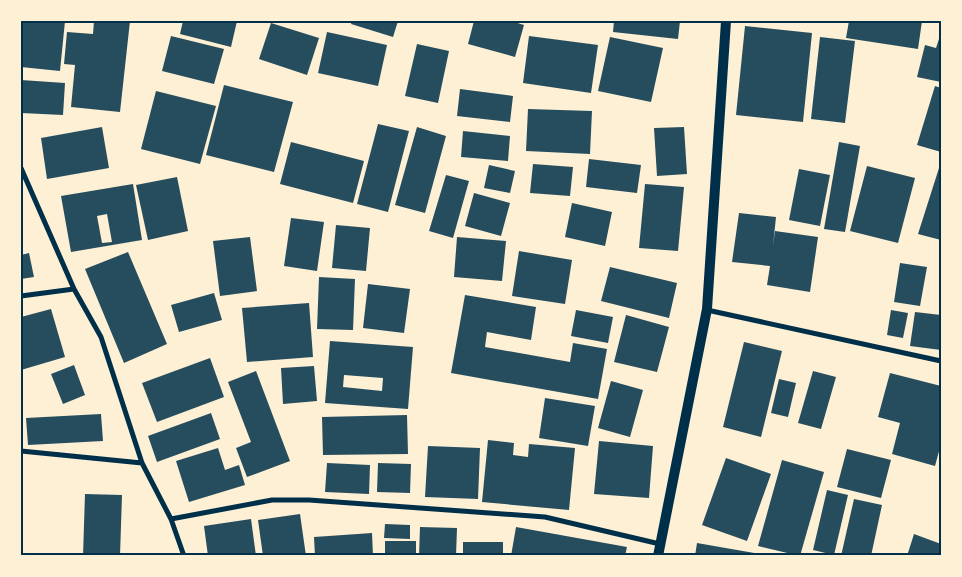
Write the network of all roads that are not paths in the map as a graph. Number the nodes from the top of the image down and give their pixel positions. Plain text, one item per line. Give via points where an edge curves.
1 (726, 21) edge
2 (21, 168) edge
3 (74, 289) junction
4 (21, 296) edge
5 (707, 310) junction
6 (941, 361) edge
7 (21, 451) edge
8 (142, 463) junction
9 (171, 519) junction
10 (660, 544) junction
11 (184, 556) edge
12 (658, 556) edge

1 - 5 main road
2 - 3 street
3 - 4 street
3 - 8 street via 101,336
5 - 6 street
5 - 10 main road
7 - 8 street
8 - 9 street
9 - 10 street via 272,500 309,500 545,517
9 - 11 street
10 - 12 main road

